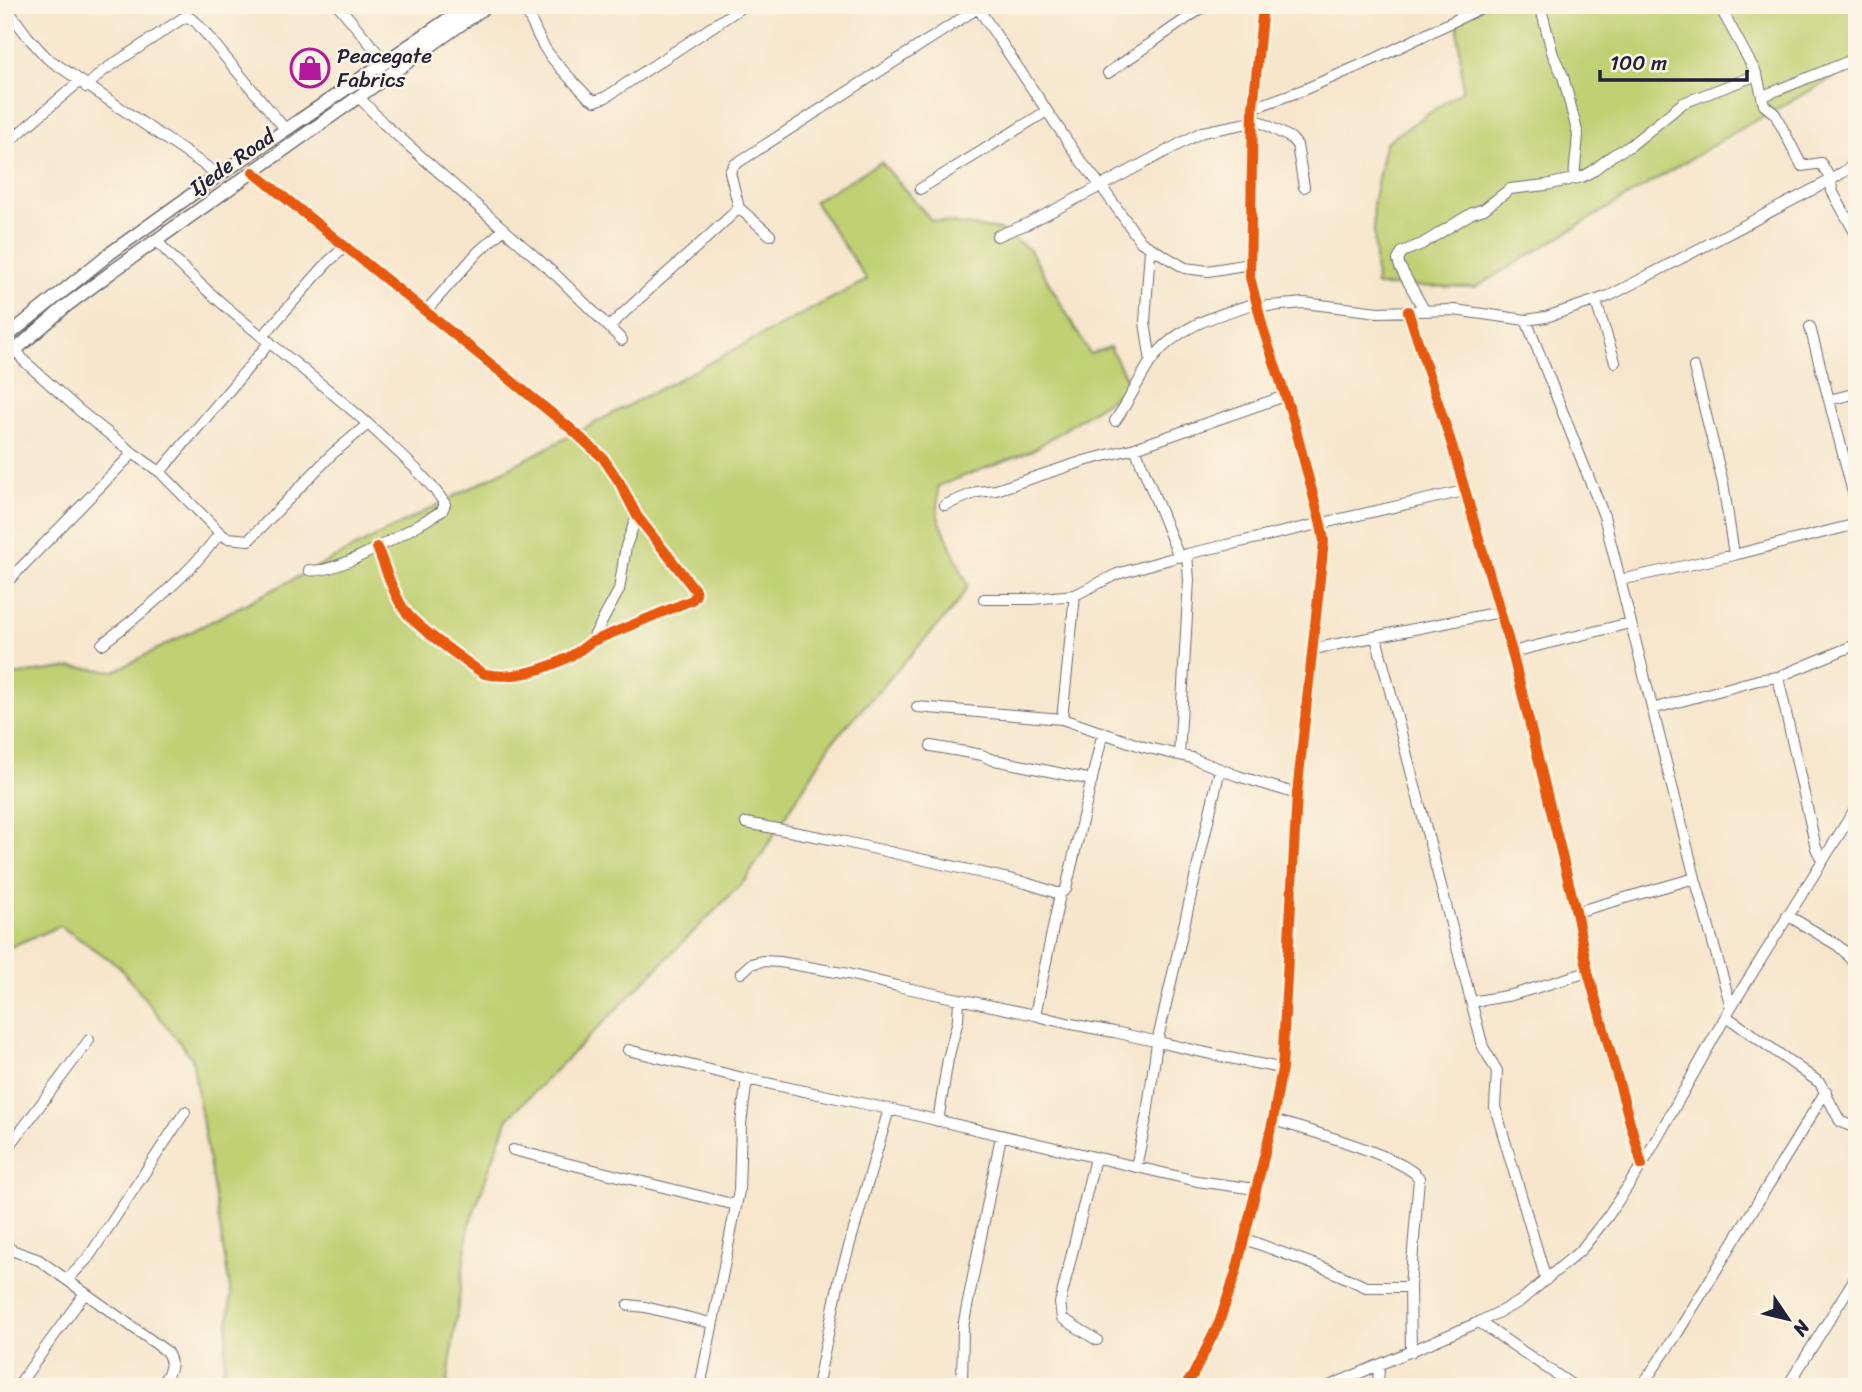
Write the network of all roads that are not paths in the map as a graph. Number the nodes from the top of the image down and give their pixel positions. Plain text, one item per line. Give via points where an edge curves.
1 (338, 5) edge
2 (469, 5) edge
3 (488, 5) edge
4 (522, 5) edge
5 (745, 5) edge
6 (1206, 5) edge
7 (1263, 5) edge
8 (1487, 5) edge
9 (1540, 5) edge
10 (1719, 5) edge
11 (5, 6) edge
12 (978, 6) edge
13 (1857, 58) edge
14 (386, 63) junction
15 (1108, 73) dead end
16 (1757, 75) junction
17 (83, 84) junction
18 (1763, 96) junction
19 (359, 97) junction
20 (1047, 111) junction
21 (1253, 116) junction
22 (286, 130) junction
23 (5, 145) edge
24 (1857, 163) edge
25 (253, 172) junction
26 (219, 176) junction
27 (1573, 178) junction
28 (1831, 180) junction
29 (1101, 186) junction
30 (1304, 187) dead end
31 (920, 189) dead end
32 (739, 208) junction
33 (503, 230) junction
34 (770, 235) dead end
35 (997, 236) dead end
36 (1857, 236) edge
37 (156, 240) junction
38 (345, 247) junction
39 (1150, 248) junction
40 (1250, 264) junction
41 (1596, 302) junction
42 (1257, 305) junction
43 (1423, 310) junction
44 (425, 312) junction
45 (1408, 312) junction
46 (1526, 320) junction
47 (609, 327) junction
48 (1810, 327) dead end
49 (5, 338) edge
50 (267, 339) junction
51 (622, 340) dead end
52 (16, 349) junction
53 (5, 359) edge
54 (1151, 362) junction
55 (1615, 362) dead end
56 (1694, 367) dead end
57 (1857, 393) edge
58 (1285, 397) junction
59 (1829, 400) junction
60 (1115, 421) dead end
61 (368, 424) junction
62 (1135, 448) junction
63 (132, 453) junction
64 (160, 472) junction
65 (1464, 491) junction
66 (945, 505) dead end
67 (1857, 508) edge
68 (637, 516) junction
69 (1321, 524) junction
70 (1857, 524) edge
71 (220, 533) junction
72 (377, 547) junction
73 (1734, 555) junction
74 (1183, 556) junction
75 (309, 570) dead end
76 (1620, 580) junction
77 (6, 581) edge
78 (1075, 595) junction
79 (984, 599) dead end
80 (1500, 612) junction
81 (1630, 623) junction
82 (1376, 637) junction
83 (591, 642) junction
84 (102, 644) dead end
85 (1850, 647) dead end
86 (1313, 649) junction
87 (1512, 652) junction
88 (1778, 677) junction
89 (917, 707) dead end
90 (1652, 709) junction
91 (1062, 719) junction
92 (1103, 732) junction
93 (931, 746) dead end
94 (1179, 755) junction
95 (1220, 769) junction
96 (1092, 780) junction
97 (1297, 794) junction
98 (1857, 806) edge
99 (746, 823) dead end
100 (1822, 860) junction
101 (1695, 878) junction
102 (1060, 894) junction
103 (1576, 912) junction
104 (1787, 915) junction
105 (1856, 967) edge
106 (1588, 972) junction
107 (741, 973) dead end
108 (959, 999) junction
109 (1471, 1002) junction
110 (1729, 1012) junction
111 (1035, 1014) junction
112 (89, 1040) dead end
113 (1157, 1042) junction
114 (628, 1050) dead end
115 (1283, 1068) junction
116 (747, 1079) junction
117 (1826, 1091) junction
118 (890, 1109) junction
119 (186, 1112) dead end
120 (1273, 1120) junction
121 (938, 1121) junction
122 (1857, 1129) edge
123 (1001, 1136) junction
124 (513, 1150) dead end
125 (5, 1152) edge
126 (1095, 1158) junction
127 (1642, 1165) junction
128 (1136, 1167) junction
129 (1256, 1189) junction
130 (736, 1205) junction
131 (1245, 1238) junction
132 (5, 1245) edge
133 (1857, 1275) edge
134 (67, 1280) junction
135 (1546, 1280) junction
136 (1409, 1287) junction
137 (85, 1293) junction
138 (628, 1305) dead end
139 (711, 1322) junction
140 (1479, 1322) junction
141 (1097, 1340) dead end
142 (1411, 1352) junction
143 (1379, 1366) junction
144 (17, 1387) edge
145 (160, 1387) edge
146 (699, 1387) edge
147 (817, 1387) edge
148 (962, 1387) edge
149 (1184, 1387) edge
150 (1327, 1387) edge
151 (1378, 1387) edge
152 (1575, 1387) edge
153 (1641, 1387) edge
154 (1787, 1387) edge

1 - 14 street
2 - 14 main road, Ijede Road
3 - 19 main road, Ijede Road
4 - 5 street via 546,50 595,101
6 - 15 street
7 - 21 street
8 - 21 street
9 - 27 street via 1578,135
10 - 16 street
11 - 17 street via 41,53
12 - 20 street
12 - 32 street via 734,165 730,172
13 - 18 street
14 - 22 main road, Ijede Road
16 - 18 street
16 - 27 street via 1683,103 1591,173
17 - 22 street via 188,17
17 - 23 street
17 - 26 street
18 - 28 street via 1764,105 1775,114 1802,166 1821,163
19 - 25 main road, Ijede Road
19 - 33 street
20 - 29 street
20 - 31 street
21 - 29 street via 1202,132
21 - 30 street via 1292,138
21 - 40 street
22 - 26 main road, Ijede Road
24 - 28 street
25 - 37 main road, Ijede Road
25 - 38 street
26 - 49 main road, Ijede Road via 109,254
27 - 43 street via 1510,189 1484,209 1402,251 1398,260
28 - 36 street via 1832,191
28 - 41 street
29 - 35 street
29 - 39 street
32 - 34 street
32 - 47 street
33 - 44 street
33 - 47 street
37 - 50 street
37 - 52 main road, Ijede Road
38 - 44 street
38 - 50 street
39 - 40 street via 1199,272
39 - 54 street via 1145,322
40 - 42 street
41 - 46 street
41 - 55 street
42 - 45 street via 1304,303
42 - 54 street via 1220,313 1183,331
42 - 58 street
43 - 45 street
43 - 46 street
44 - 68 street via 603,458
45 - 65 street
46 - 76 street via 1604,516
47 - 51 street
48 - 59 street
50 - 61 street
50 - 64 street
52 - 53 main road, Ijede Road
52 - 63 street via 23,360
54 - 60 street
56 - 73 street via 1723,483
57 - 59 street
58 - 62 street
58 - 69 street
59 - 67 street
61 - 71 street via 331,455 249,540
61 - 72 street via 445,504
62 - 66 street via 976,492
62 - 74 street
63 - 64 street
63 - 77 street
64 - 71 street
65 - 69 street
65 - 80 street
68 - 83 street via 626,545 619,590
68 - 83 street via 696,595
69 - 74 street
69 - 86 street via 1323,550
70 - 73 street
71 - 84 street via 199,561
72 - 75 street via 321,571
72 - 83 street via 405,611 482,673 521,674 563,659
73 - 76 street
74 - 78 street via 1117,574
74 - 94 street via 1189,580
76 - 81 street
78 - 79 street
78 - 91 street
80 - 82 street
80 - 87 street
81 - 87 street
81 - 90 street
82 - 86 street
82 - 109 street
85 - 88 street
86 - 97 street
87 - 103 street
88 - 90 street
88 - 100 street
89 - 91 street
90 - 101 street
91 - 92 street
92 - 94 street
92 - 96 street
93 - 96 street
94 - 95 street
95 - 97 street
95 - 113 street
96 - 102 street via 1066,889
97 - 115 street
98 - 100 street
99 - 102 street
100 - 104 street
101 - 103 street
101 - 110 street
102 - 111 street
103 - 106 street
104 - 105 street via 1837,945
104 - 110 street
106 - 109 street
106 - 127 street
107 - 108 street via 751,964 780,962
108 - 111 street
108 - 121 street
109 - 135 street via 1483,1047 1497,1071 1495,1107
110 - 117 street
110 - 127 street
111 - 113 street
112 - 125 street
113 - 115 street
113 - 128 street
114 - 116 street
115 - 120 street
116 - 118 street
116 - 130 street
117 - 122 street via 1840,1121
117 - 153 street
118 - 121 street
118 - 147 street via 839,1280
119 - 134 street via 88,1258
120 - 129 street
120 - 136 street via 1346,1141 1415,1172 1419,1178
121 - 123 street
123 - 126 street
123 - 148 street via 963,1327
124 - 130 street
126 - 128 street
126 - 141 street via 1060,1303 1062,1318
127 - 135 street via 1581,1250
128 - 129 street
129 - 131 street
130 - 139 street
131 - 136 street via 1366,1287
131 - 149 street via 1219,1323
132 - 134 street via 39,1260
133 - 154 street
134 - 137 street
135 - 140 street via 1519,1302
136 - 142 street
137 - 144 street
137 - 145 street via 172,1358
138 - 139 street
139 - 146 street
140 - 142 street
140 - 152 street
142 - 143 street
143 - 150 street
143 - 151 street

